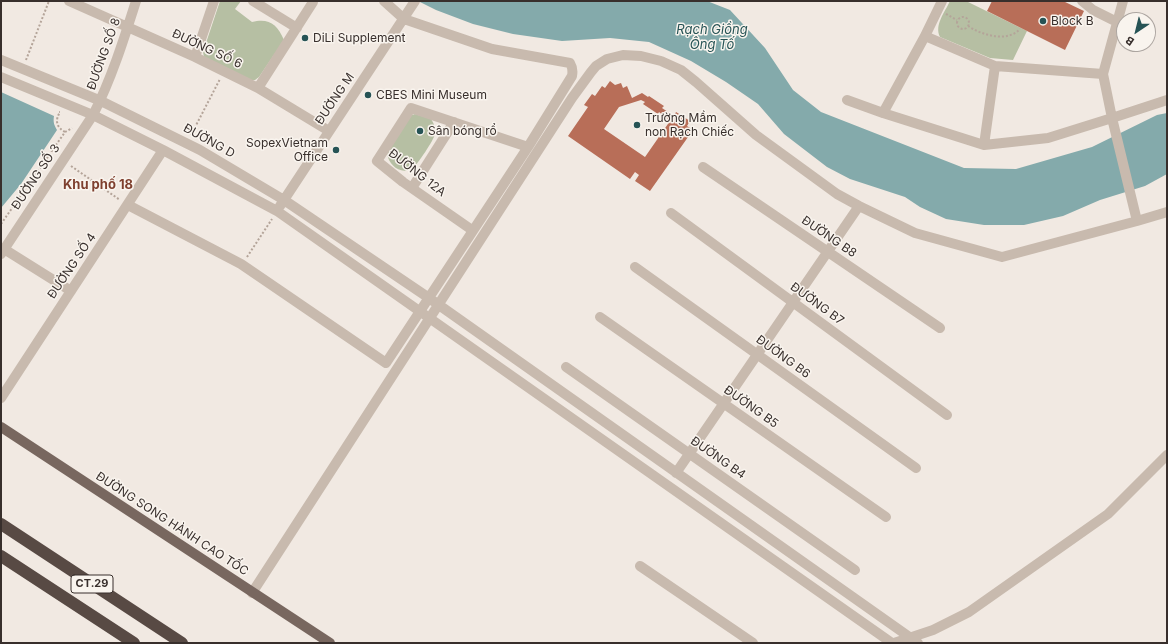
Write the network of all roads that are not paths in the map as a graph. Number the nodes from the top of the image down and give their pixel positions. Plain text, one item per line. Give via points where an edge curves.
1 (69, 1) edge
2 (136, 1) edge
3 (214, 1) edge
4 (253, 1) edge
5 (384, 1) edge
6 (415, 1) edge
7 (942, 1) edge
8 (1082, 1) edge
9 (1123, 1) edge
10 (313, 2) dead end
11 (1120, 12) edge
12 (404, 19) junction
13 (1116, 22) edge
14 (1116, 26) edge
15 (128, 27) junction
16 (297, 28) junction
17 (925, 36) junction
18 (195, 57) junction
19 (1, 60) edge
20 (995, 66) junction
21 (1103, 74) junction
22 (1, 77) edge
23 (258, 88) junction
24 (848, 100) dead end
25 (1167, 100) edge
26 (100, 101) junction
27 (883, 113) junction
28 (93, 115) junction
29 (1112, 118) junction
30 (454, 122) junction
31 (329, 131) junction
32 (984, 145) junction
33 (528, 147) junction
34 (163, 150) junction
35 (703, 167) dead end
36 (412, 188) junction
37 (284, 200) junction
38 (128, 205) junction
39 (859, 206) junction
40 (277, 211) junction
41 (1167, 212) edge
42 (671, 213) dead end
43 (1137, 221) junction
44 (472, 230) junction
45 (3, 252) edge
46 (828, 252) junction
47 (635, 267) dead end
48 (71, 290) junction
49 (433, 301) junction
50 (793, 302) junction
51 (421, 311) junction
52 (430, 317) junction
53 (600, 317) dead end
54 (940, 328) dead end
55 (757, 354) junction
56 (566, 367) dead end
57 (1, 398) edge
58 (723, 404) junction
59 (947, 416) dead end
60 (1, 427) edge
61 (689, 454) junction
62 (1167, 455) edge
63 (916, 468) dead end
64 (676, 473) junction
65 (886, 517) dead end
66 (1, 524) edge
67 (1, 556) edge
68 (640, 566) dead end
69 (855, 570) dead end
70 (252, 593) junction
71 (914, 640) edge
72 (134, 643) edge
73 (182, 643) edge
74 (330, 643) edge
75 (753, 643) edge
76 (893, 643) edge

1 - 15 street, ĐƯỜNG SỐ 6
2 - 15 street, ĐƯỜNG SỐ 8
3 - 18 street
4 - 16 street
5 - 12 street
6 - 12 street, ĐƯỜNG M
7 - 17 street
8 - 13 street via 1093,10
9 - 11 street
10 - 16 street
12 - 31 street, ĐƯỜNG M
12 - 33 street via 492,49 570,63 573,67 572,76
14 - 21 street
15 - 18 street, ĐƯỜNG SỐ 6
15 - 26 street, ĐƯỜNG SỐ 8
16 - 23 street
17 - 20 street
17 - 27 street
18 - 23 street, ĐƯỜNG SỐ 6
19 - 26 street, ĐƯỜNG D
20 - 21 street
20 - 32 street
21 - 29 street
22 - 28 street
23 - 31 street, ĐƯỜNG SỐ 6
24 - 27 street
25 - 29 street
26 - 28 street, ĐƯỜNG SỐ 8
26 - 37 street, ĐƯỜNG D via 200,150
27 - 32 street
28 - 34 street
28 - 45 street, ĐƯỜNG SỐ 3
29 - 32 street via 1048,138
29 - 43 street
30 - 33 street, ĐƯỜNG 12A
30 - 36 street
30 - 36 street, ĐƯỜNG 12A via 411,108 377,161
31 - 37 street, ĐƯỜNG M
33 - 44 street
34 - 38 street, ĐƯỜNG SỐ 4
34 - 40 street
35 - 46 street, ĐƯỜNG B8
36 - 44 street, ĐƯỜNG 12A
37 - 40 street, ĐƯỜNG M
37 - 49 street, ĐƯỜNG D
38 - 48 street, ĐƯỜNG SỐ 4
38 - 51 street via 241,264 386,363
39 - 43 street via 915,232 1002,257
39 - 46 street
39 - 49 street via 837,194 756,135 681,70 661,61 623,55 607,59 596,66
40 - 51 street
41 - 43 street
42 - 50 street, ĐƯỜNG B7
44 - 49 street
45 - 48 street
46 - 50 street
46 - 54 street, ĐƯỜNG B8
47 - 55 street, ĐƯỜNG B6
48 - 57 street, ĐƯỜNG SỐ 4
49 - 51 street
49 - 52 street
49 - 64 street, ĐƯỜNG D
50 - 55 street
50 - 59 street, ĐƯỜNG B7
51 - 52 street
52 - 70 street
52 - 76 street
53 - 58 street, ĐƯỜNG B5
55 - 58 street
55 - 63 street, ĐƯỜNG B6
56 - 61 street, ĐƯỜNG B4
58 - 61 street
58 - 65 street, ĐƯỜNG B5
60 - 70 main road, ĐƯỜNG SONG HÀNH CAO TỐC
61 - 64 street
61 - 69 street, ĐƯỜNG B4
62 - 71 street via 1102,519 969,612
64 - 71 street, ĐƯỜNG D
66 - 73 highway, CT.29
67 - 72 highway, CT.29
68 - 75 street
70 - 74 main road, ĐƯỜNG SONG HÀNH CAO TỐC
71 - 76 street

